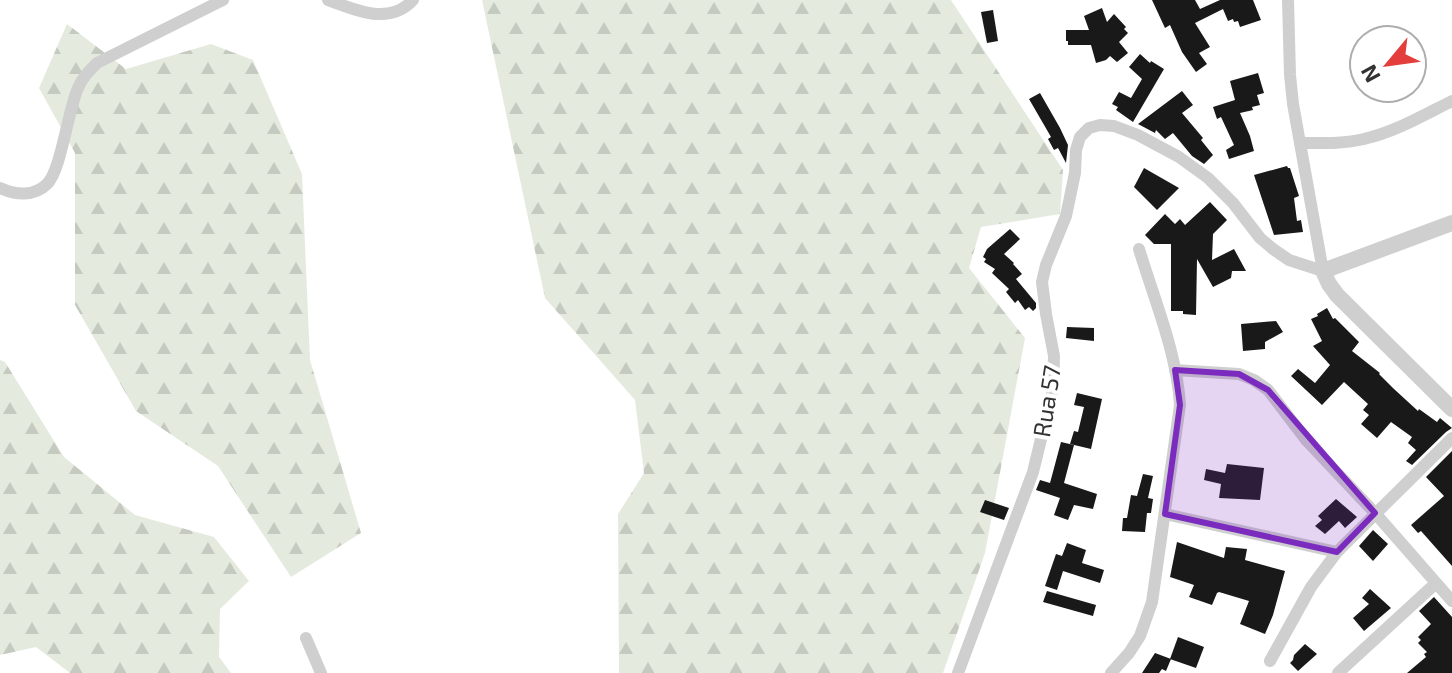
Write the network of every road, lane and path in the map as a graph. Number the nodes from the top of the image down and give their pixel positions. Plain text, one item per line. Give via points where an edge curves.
1 (223, 0) edge
2 (328, 0) edge
3 (413, 0) edge
4 (1288, 0) edge
5 (1452, 101) edge
6 (1300, 143) junction
7 (0, 188) edge
8 (1452, 223) edge
9 (1139, 249) dead end
10 (1323, 271) junction
11 (1175, 370) junction
12 (1452, 409) edge
13 (1452, 438) edge
14 (1375, 513) junction
15 (1165, 514) junction
16 (1337, 552) junction
17 (1435, 584) junction
18 (1452, 601) edge
19 (306, 638) dead end
20 (1270, 661) dead end
21 (321, 673) edge
22 (958, 673) edge
23 (1111, 673) edge
24 (1338, 673) edge

1 - 7 street via 97,63 86,73 72,103 48,184 28,194
2 - 3 street via 386,15
4 - 6 street via 1290,75
5 - 6 street via 1367,139
6 - 10 street
8 - 10 street
9 - 11 street
10 - 12 street via 1337,295
10 - 22 street, Rua 57 via 1273,249 1208,178 1179,157 1114,126 1089,128 1080,137 1066,216 1042,282 1054,356 1053,390 1033,472
11 - 14 street via 1239,374 1268,390 1307,441
11 - 15 street via 1180,405
13 - 14 street
14 - 16 street
14 - 17 street
15 - 16 street
15 - 23 street via 1152,602 1140,636
16 - 20 street
17 - 18 street
17 - 24 street
19 - 21 street

